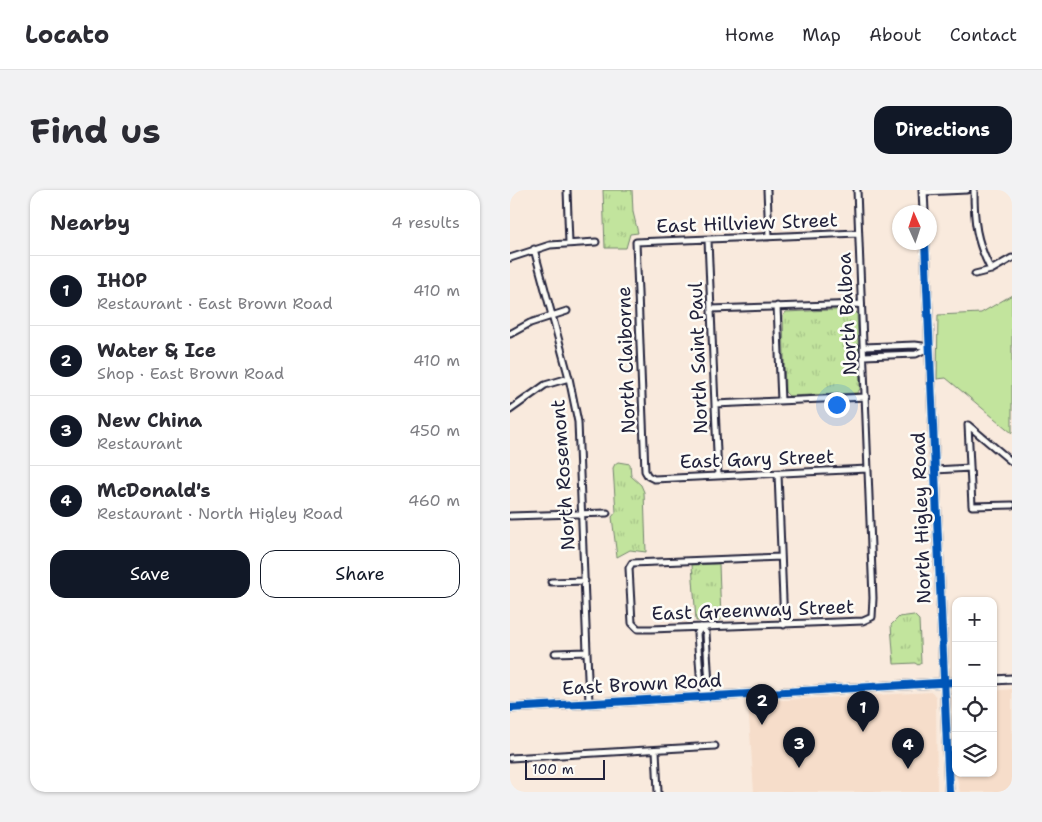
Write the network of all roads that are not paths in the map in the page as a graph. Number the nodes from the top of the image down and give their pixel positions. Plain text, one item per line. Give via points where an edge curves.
1 (567, 190) edge
2 (767, 190) edge
3 (857, 190) edge
4 (967, 190) edge
5 (974, 190) edge
6 (923, 191) edge
7 (924, 205) edge
8 (858, 233) junction
9 (769, 237) junction
10 (708, 240) junction
11 (596, 242) dead end
12 (636, 242) joint
13 (570, 243) junction
14 (534, 248) junction
15 (926, 250) edge
16 (510, 258) edge
17 (1012, 258) edge
18 (991, 270) junction
19 (975, 274) dead end
20 (861, 304) junction
21 (777, 306) junction
22 (710, 309) junction
23 (567, 311) dead end
24 (552, 315) junction
25 (510, 334) edge
26 (864, 347) junction
27 (930, 348) junction
28 (864, 356) junction
29 (569, 378) junction
30 (866, 397) junction
31 (781, 401) junction
32 (714, 404) junction
33 (510, 410) edge
34 (1012, 462) edge
35 (970, 468) junction
36 (868, 469) junction
37 (935, 470) junction
38 (778, 474) junction
39 (648, 476) joint
40 (718, 476) junction
41 (1012, 505) edge
42 (608, 513) dead end
43 (582, 514) junction
44 (510, 516) edge
45 (781, 557) junction
46 (585, 581) junction
47 (551, 582) dead end
48 (872, 617) joint
49 (784, 625) junction
50 (701, 627) junction
51 (587, 652) junction
52 (555, 653) dead end
53 (1012, 679) edge
54 (997, 680) edge
55 (952, 682) edge
56 (944, 683) junction
57 (705, 696) junction
58 (590, 703) junction
59 (510, 708) edge
60 (715, 746) dead end
61 (656, 750) junction
62 (510, 758) edge
63 (658, 792) edge
64 (949, 792) edge

1 - 13 street
2 - 9 street
3 - 8 street, North Balboa
4 - 6 street
5 - 18 street via 974,224 982,254
6 - 7 main road
8 - 9 street, East Hillview Street
8 - 20 street, North Balboa
9 - 10 street, East Hillview Street
10 - 12 street, East Hillview Street
10 - 22 street, North Saint Paul
11 - 13 street
12 - 39 street, North Claiborne via 645,471
13 - 14 street
14 - 16 street
14 - 24 street, North Rosemont
15 - 27 main road, North Higley Road
17 - 18 street
18 - 19 street
20 - 21 street
20 - 26 street, North Balboa
21 - 22 street
21 - 31 street
22 - 32 street, North Saint Paul
23 - 24 street
24 - 25 street
24 - 29 street, North Rosemont
26 - 27 street via 915,345
26 - 28 street, North Balboa
27 - 28 street via 916,354
27 - 37 main road, North Higley Road
28 - 30 street, North Balboa
29 - 33 street via 545,385
29 - 43 street, North Rosemont via 578,422
30 - 31 street
30 - 36 street, North Balboa
31 - 32 street
32 - 40 street, North Saint Paul
34 - 35 street via 968,425
35 - 37 street
35 - 41 street via 972,506
36 - 38 street, East Gary Street
36 - 48 street, North Balboa
37 - 56 main road, North Higley Road
38 - 40 street, East Gary Street
38 - 45 street
39 - 40 street, East Gary Street via 654,479
42 - 43 street
43 - 44 street
43 - 46 street, North Rosemont
45 - 49 street
45 - 50 street, East Greenway Street via 629,565 631,620 635,627
46 - 47 street
46 - 51 street, North Rosemont
48 - 49 street, East Greenway Street via 863,621
49 - 50 street, East Greenway Street
50 - 57 street via 697,634 701,686
50 - 57 street via 706,633 710,686
51 - 52 street
51 - 58 street, North Rosemont
53 - 54 main road
55 - 56 main road, East Brown Road
56 - 57 main road, East Brown Road
56 - 64 main road, North Higley Road
57 - 58 main road, East Brown Road
58 - 59 main road, East Brown Road
60 - 61 street
61 - 62 street
61 - 63 street

